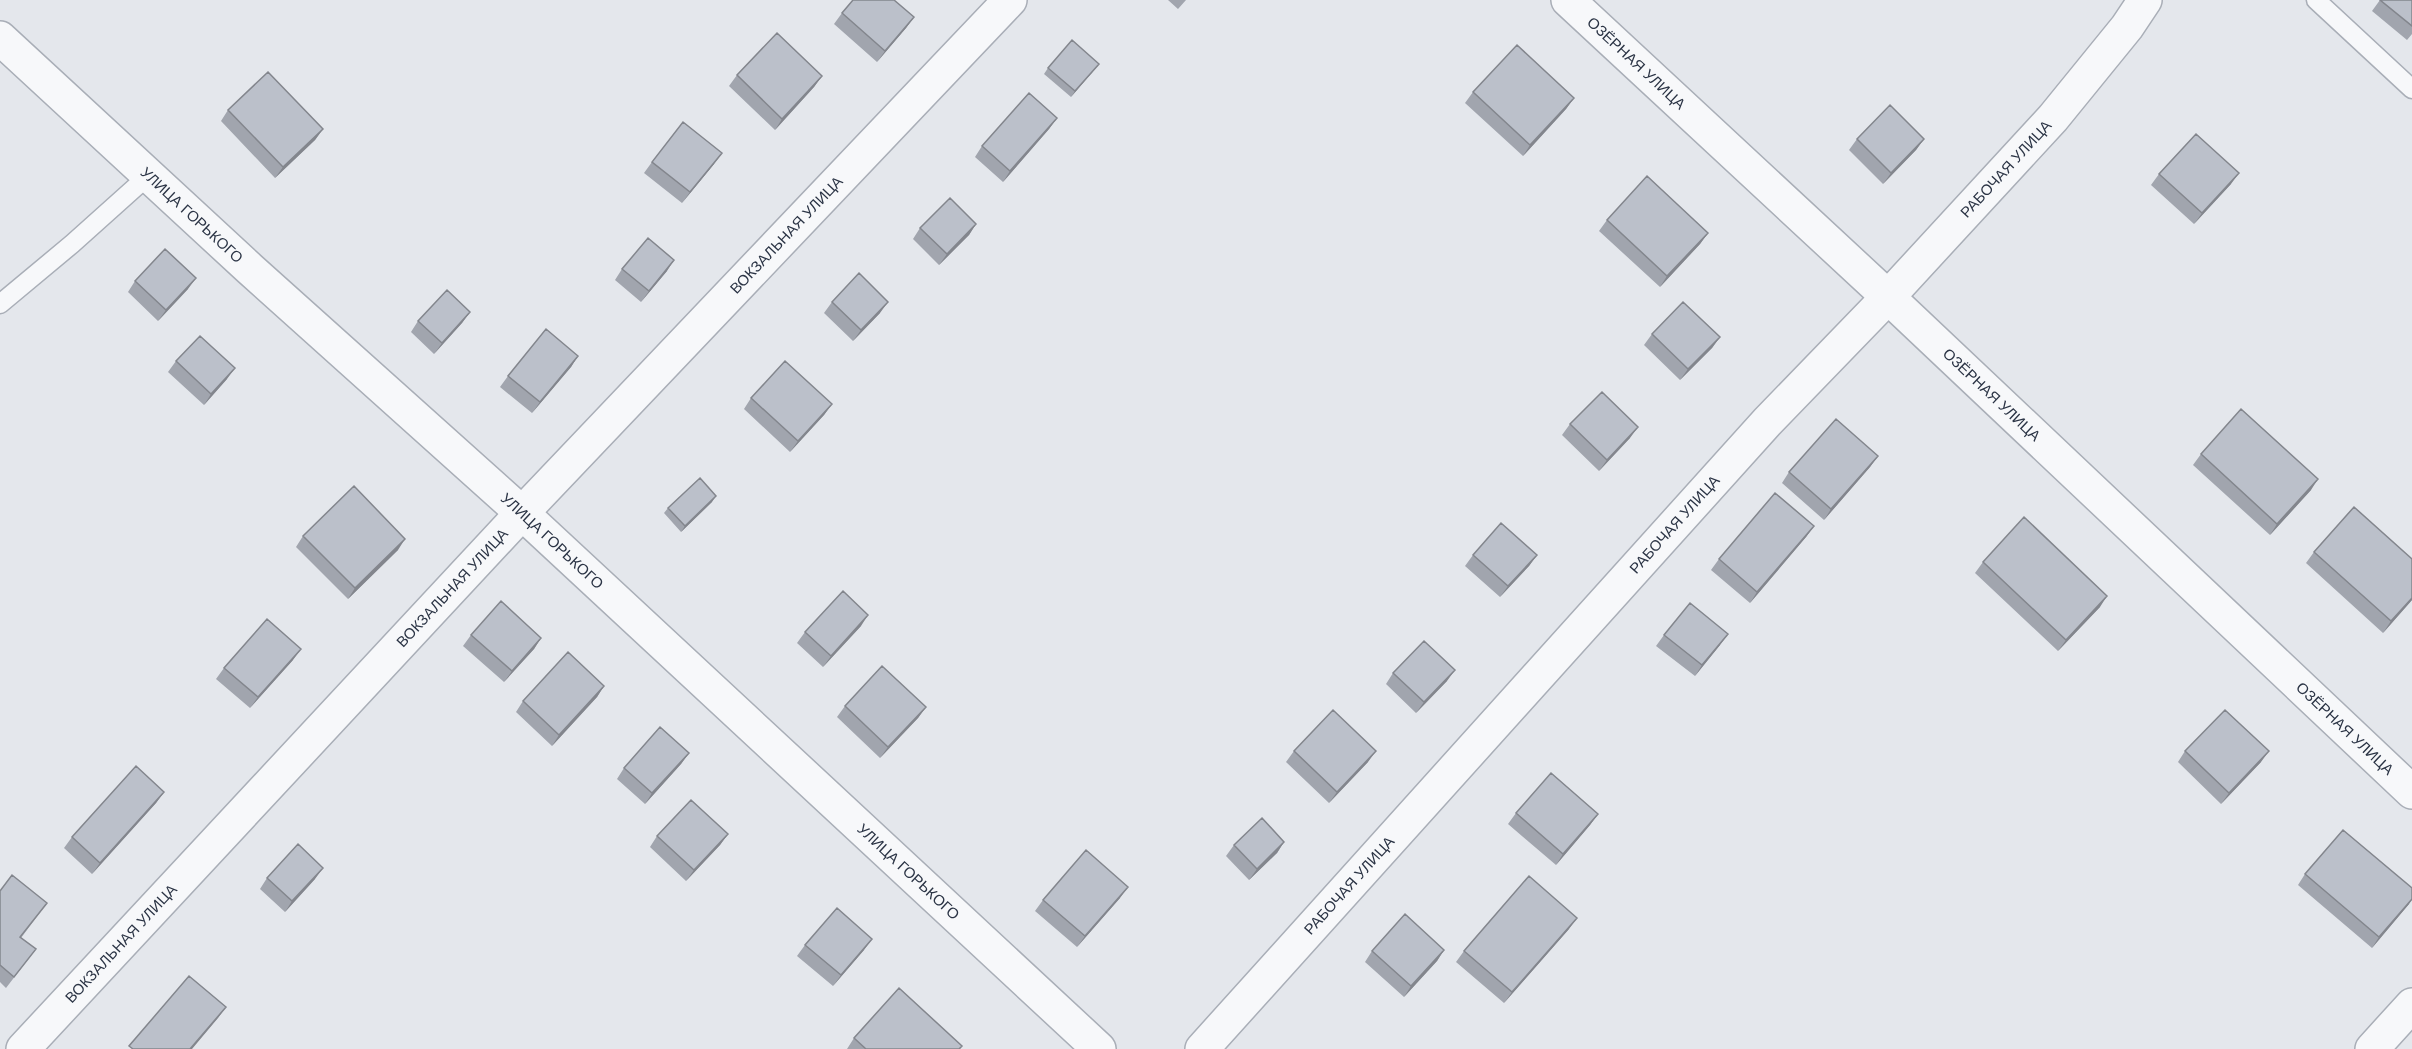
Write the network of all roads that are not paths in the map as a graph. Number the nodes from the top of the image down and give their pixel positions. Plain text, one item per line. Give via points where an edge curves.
1 (1010, 0) edge
2 (1568, 0) edge
3 (2145, 0) edge
4 (2316, 0) edge
5 (0, 38) edge
6 (2412, 89) edge
7 (149, 175) junction
8 (1888, 297) junction
9 (0, 304) edge
10 (522, 513) junction
11 (2412, 792) edge
12 (2412, 1005) edge
13 (23, 1049) edge
14 (1099, 1049) edge
15 (1202, 1049) edge
16 (2372, 1049) edge

1 - 10 street, ВОКЗАЛЬНАЯ УЛИЦА
2 - 8 street, ОЗЁРНАЯ УЛИЦА
3 - 8 street, РАБОЧАЯ УЛИЦА via 2053,118
4 - 6 lane
5 - 7 street, УЛИЦА ГОРЬКОГО
7 - 9 lane
7 - 10 street, УЛИЦА ГОРЬКОГО
8 - 11 street, ОЗЁРНАЯ УЛИЦА
8 - 15 street, РАБОЧАЯ УЛИЦА via 1767,422
10 - 13 street, ВОКЗАЛЬНАЯ УЛИЦА
10 - 14 street, УЛИЦА ГОРЬКОГО
12 - 16 street

